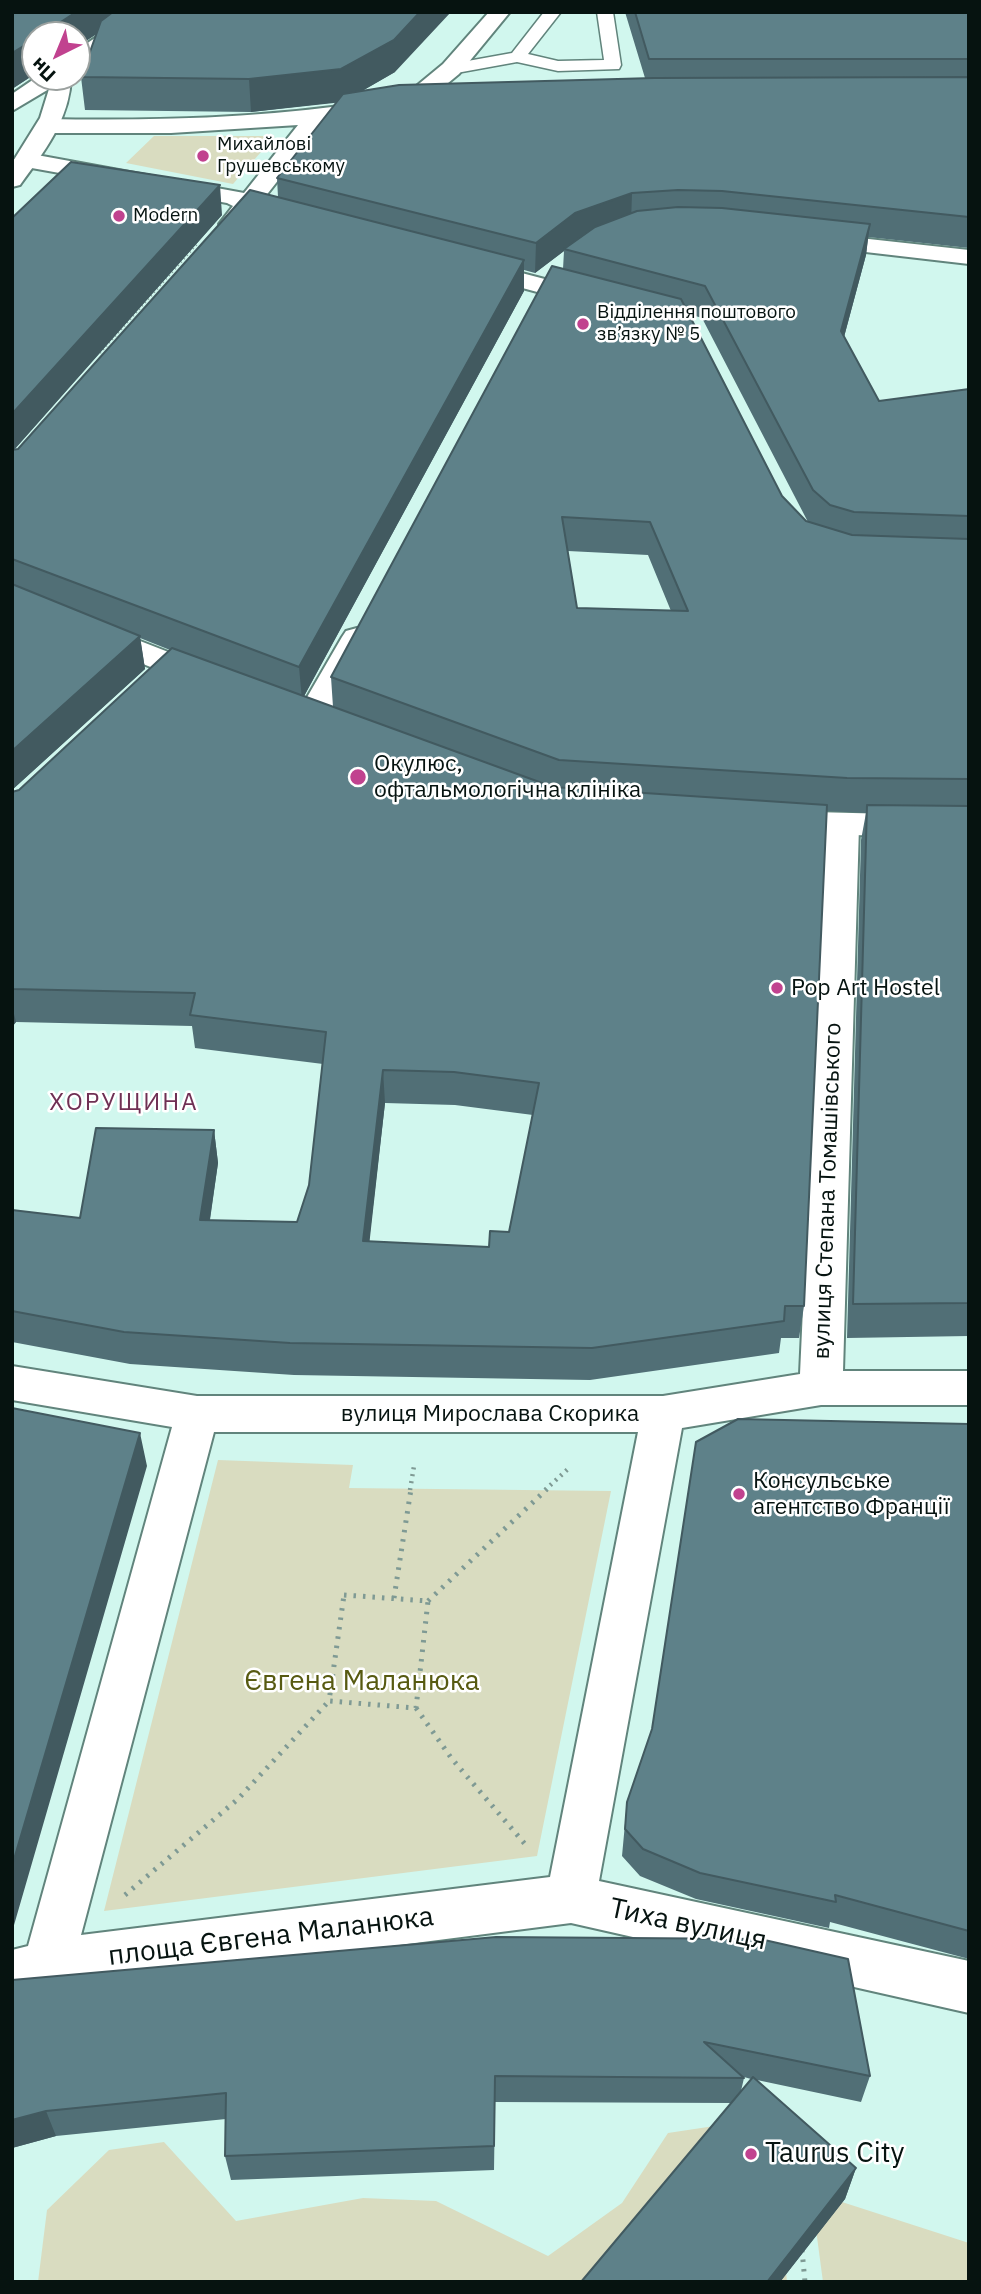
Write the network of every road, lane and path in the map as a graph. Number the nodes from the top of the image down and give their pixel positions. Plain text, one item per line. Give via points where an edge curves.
1 (149, 12) edge
2 (500, 12) edge
3 (553, 12) edge
4 (605, 12) edge
5 (91, 50) edge
6 (517, 57) junction
7 (451, 69) junction
8 (474, 83) edge
9 (31, 91) edge
10 (61, 91) edge
11 (448, 100) edge
12 (411, 102) junction
13 (12, 104) edge
14 (315, 119) junction
15 (12, 122) edge
16 (47, 126) junction
17 (19, 160) edge
18 (12, 180) edge
19 (248, 205) junction
20 (306, 224) edge
21 (786, 237) edge
22 (204, 245) joint
23 (969, 257) edge
24 (449, 261) edge
25 (566, 264) edge
26 (537, 296) junction
27 (617, 305) edge
28 (99, 354) edge
29 (12, 600) edge
30 (368, 616) edge
31 (235, 689) edge
32 (311, 718) edge
33 (745, 820) edge
34 (842, 826) junction
35 (969, 827) edge
36 (12, 1383) edge
37 (821, 1388) junction
38 (969, 1388) edge
39 (197, 1414) junction
40 (663, 1415) junction
41 (414, 1466) dead end
42 (568, 1469) dead end
43 (394, 1598) junction
44 (428, 1601) junction
45 (329, 1701) junction
46 (415, 1708) junction
47 (531, 1851) dead end
48 (124, 1897) dead end
49 (571, 1899) junction
50 (30, 1971) edge
51 (969, 1987) edge
52 (800, 2242) edge
53 (806, 2282) edge

1 - 5 street
2 - 7 street
3 - 6 lane
4 - 6 lane via 613,65 558,66
6 - 7 lane
7 - 8 lane
7 - 12 street
9 - 13 street
10 - 16 street
11 - 12 street
12 - 14 street
14 - 16 street via 238,126
14 - 19 street
15 - 16 street
16 - 17 street
17 - 18 street
17 - 19 street via 234,197
19 - 20 street
19 - 22 street
21 - 23 street
22 - 28 path
24 - 26 street
25 - 26 street via 548,276
26 - 27 street
29 - 31 street via 159,676
30 - 32 street
33 - 34 street
34 - 35 street
34 - 37 street, вулиця Степана Томашівського
36 - 39 street, вулиця Мирослава Скорика
37 - 38 street, вулиця Мирослава Скорика
37 - 40 street, вулиця Мирослава Скорика
39 - 40 street, вулиця Мирослава Скорика
39 - 50 street, площа Євгена Маланюка
40 - 49 street
41 - 43 path
42 - 44 path
43 - 44 path
43 - 45 path via 344,1595
44 - 46 path
45 - 46 path
45 - 48 path via 238,1799
46 - 47 path
49 - 50 street, площа Євгена Маланюка
49 - 51 street, Тиха вулиця
52 - 53 path

